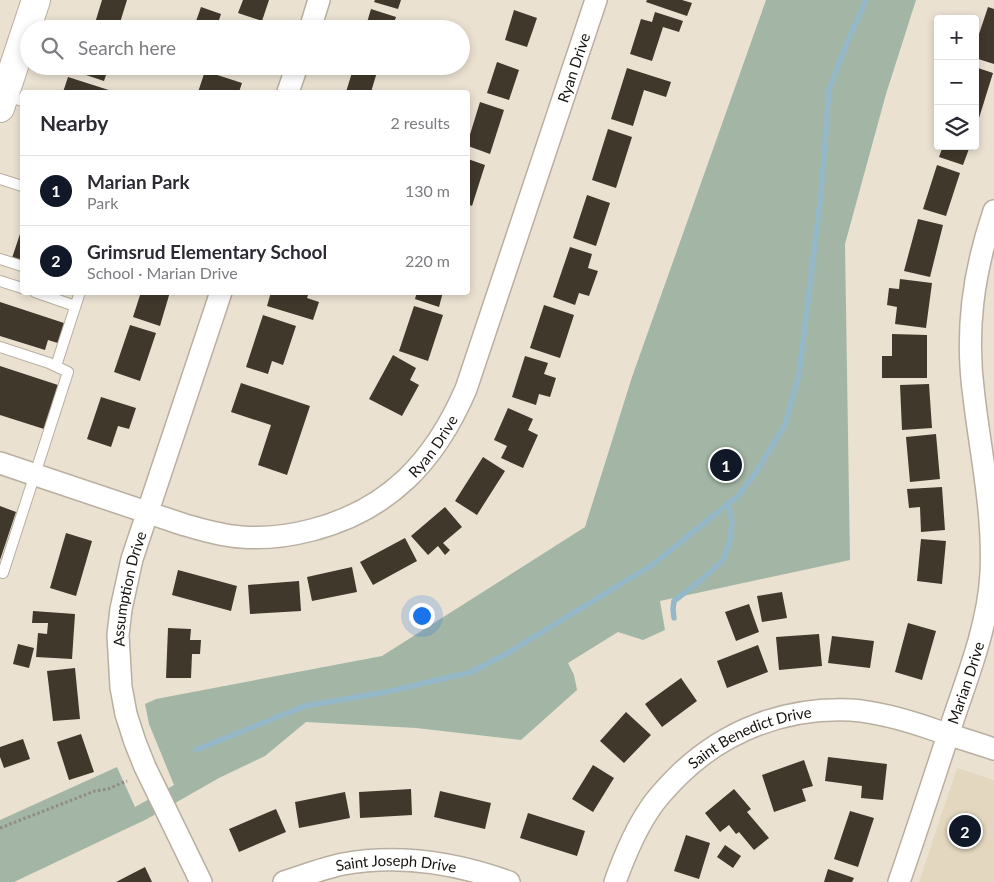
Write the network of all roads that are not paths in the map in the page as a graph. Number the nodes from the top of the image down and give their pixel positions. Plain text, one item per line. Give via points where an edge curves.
1 (36, 0) edge
2 (320, 0) edge
3 (596, 0) edge
4 (31, 20) edge
5 (313, 20) edge
6 (20, 60) edge
7 (294, 75) edge
8 (289, 90) edge
9 (9, 101) edge
10 (0, 179) edge
11 (20, 185) edge
12 (994, 211) edge
13 (0, 259) edge
14 (20, 265) edge
15 (0, 281) edge
16 (20, 287) edge
17 (44, 295) edge
18 (79, 295) edge
19 (220, 295) edge
20 (76, 306) junction
21 (0, 347) edge
22 (56, 366) junction
23 (0, 463) edge
24 (34, 474) junction
25 (148, 512) junction
26 (0, 572) edge
27 (948, 734) junction
28 (994, 749) edge
29 (201, 882) edge
30 (284, 882) edge
31 (509, 882) edge
32 (615, 882) edge
33 (899, 882) edge

1 - 4 main road
2 - 5 street
3 - 25 street, Ryan Drive via 466,389 442,436 425,459 407,479 368,508 324,527 297,534 240,537 212,532
6 - 9 main road
7 - 8 street
10 - 11 lane
12 - 27 street, Marian Drive via 975,281 970,340 973,396 992,524 991,575 976,651
13 - 14 lane
15 - 16 lane
17 - 20 lane
18 - 20 lane
19 - 25 street, Assumption Drive
20 - 22 lane
21 - 22 lane
22 - 24 lane via 68,372
23 - 24 street, Ryan Drive
24 - 25 street, Ryan Drive
24 - 26 lane
25 - 29 street, Assumption Drive via 132,559 121,609 118,635 121,687 135,742
27 - 28 street, Saint Benedict Drive
27 - 32 street, Saint Benedict Drive via 904,720 852,710 798,713 751,726 709,750 669,785 649,808
27 - 33 street, Marian Drive
30 - 31 street, Saint Joseph Drive via 341,864 396,859 454,866

